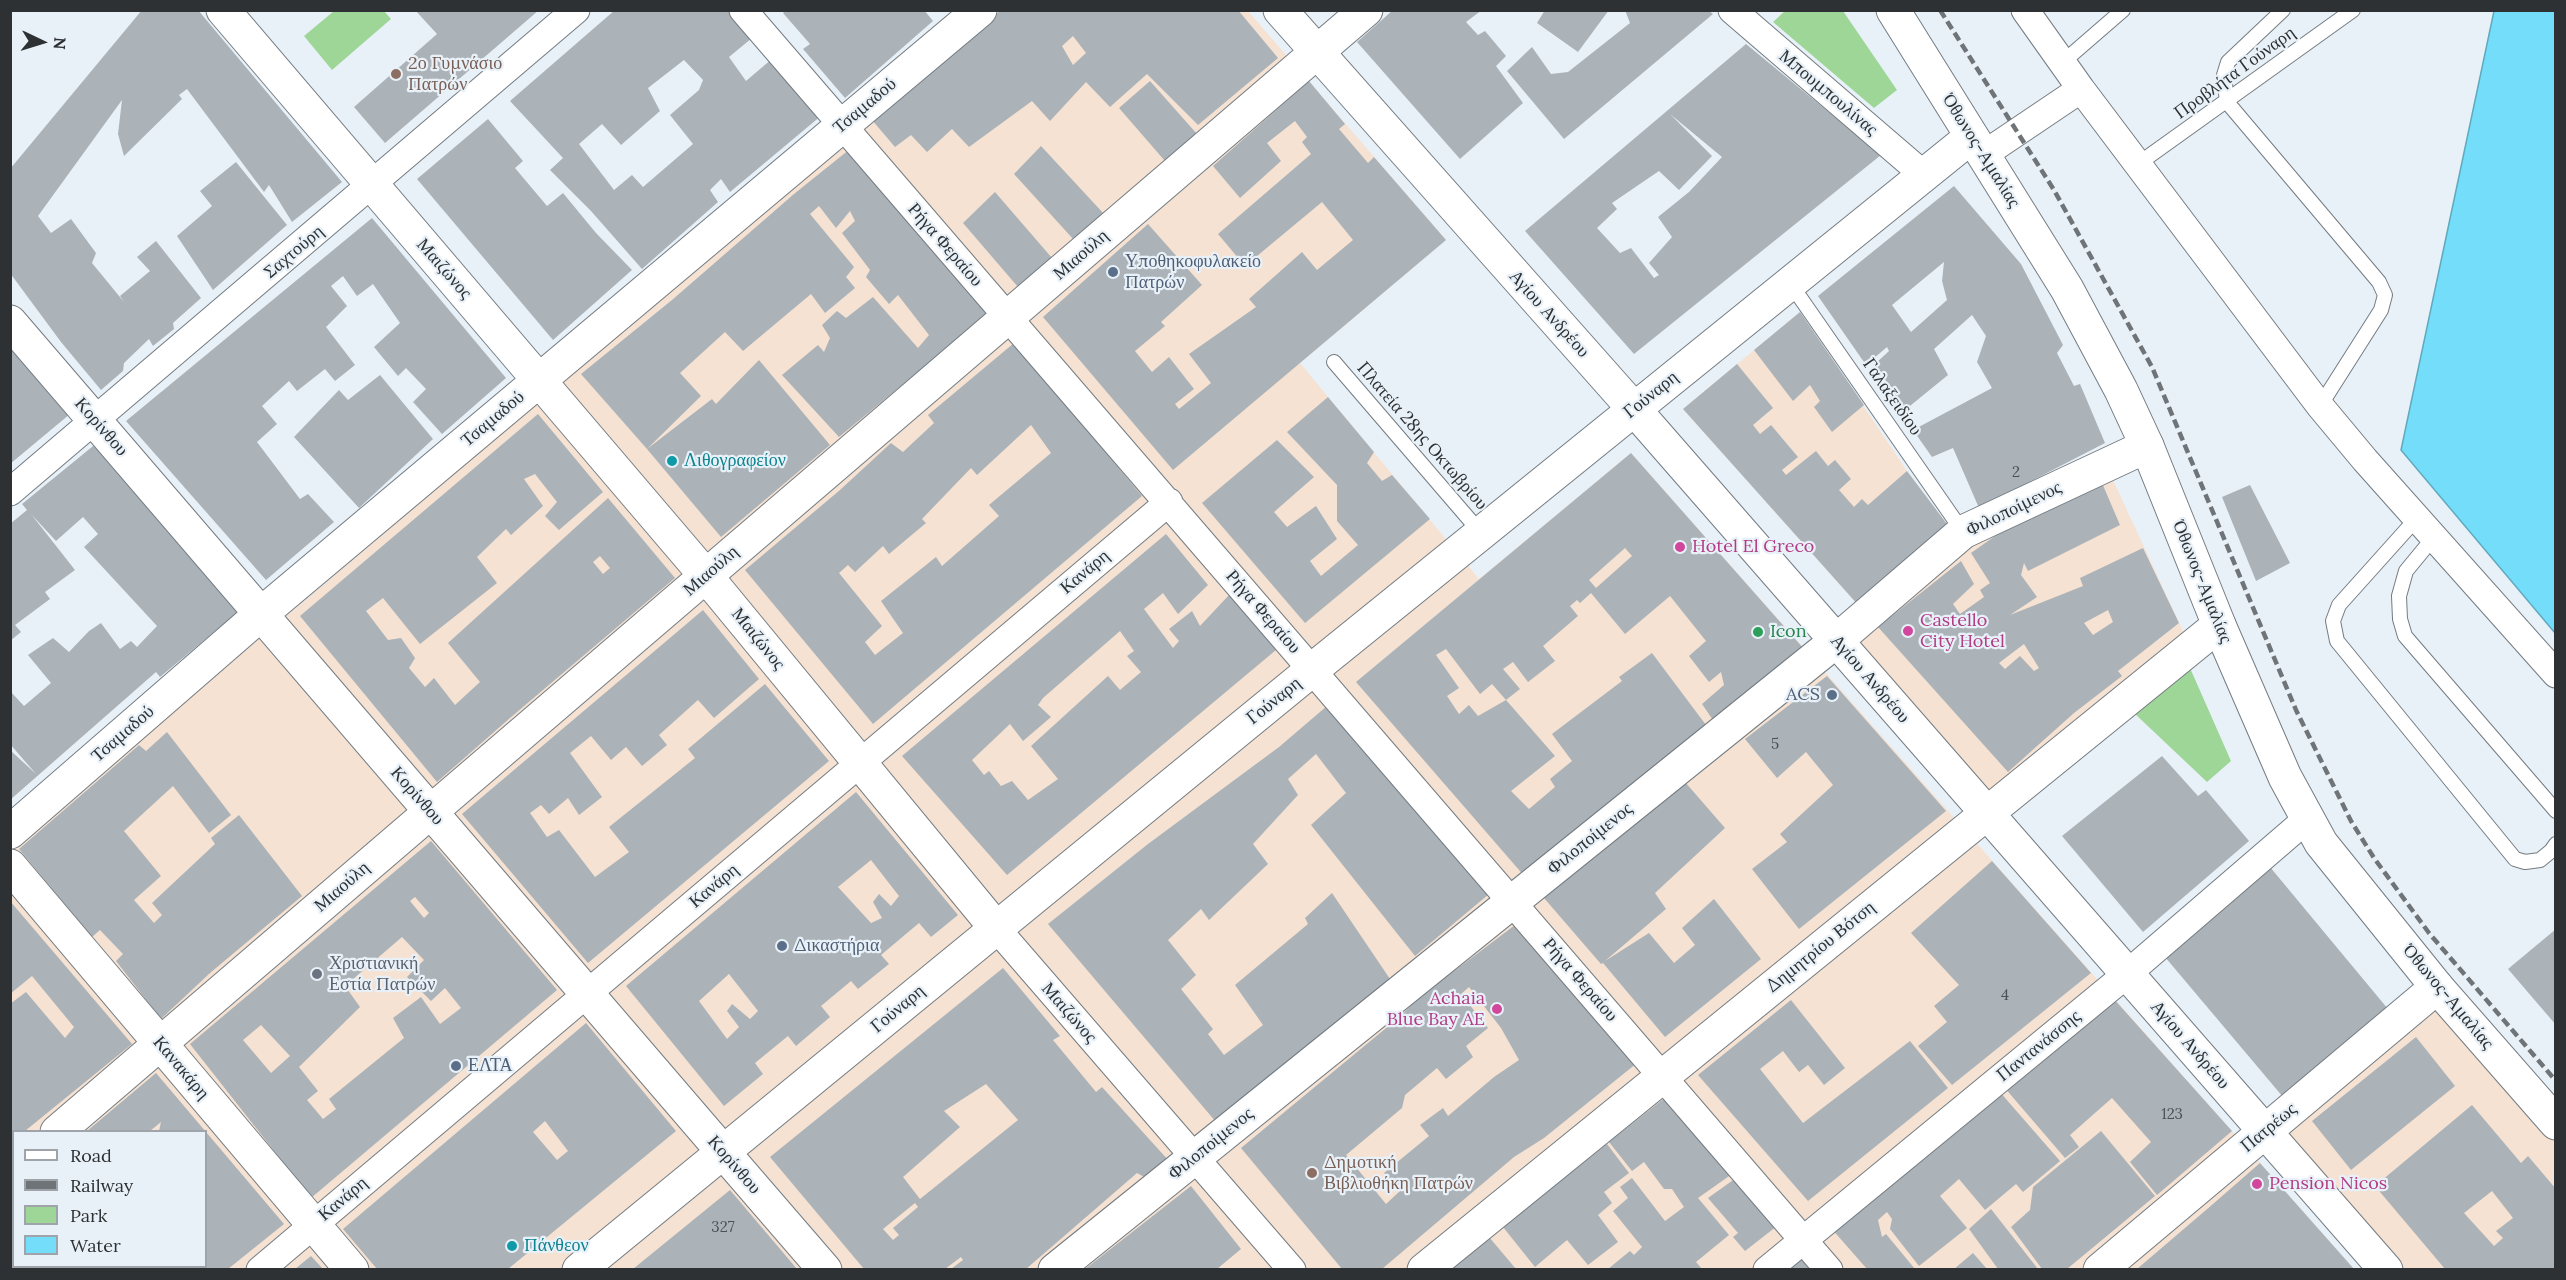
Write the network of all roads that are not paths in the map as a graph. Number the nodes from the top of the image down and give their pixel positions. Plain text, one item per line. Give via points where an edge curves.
1 (223, 10) edge
2 (576, 10) edge
3 (743, 10) edge
4 (980, 10) edge
5 (1280, 10) edge
6 (1366, 10) edge
7 (1732, 10) edge
8 (1893, 10) edge
9 (2025, 10) edge
10 (2123, 10) edge
11 (2283, 10) edge
12 (2353, 10) edge
13 (1317, 52) junction
14 (2063, 62) junction
15 (2081, 89) junction
16 (2227, 102) junction
17 (843, 125) junction
18 (1977, 146) junction
19 (2138, 164) junction
20 (1924, 175) junction
21 (373, 186) junction
22 (1790, 283) junction
23 (1008, 317) junction
24 (10, 322) edge
25 (1334, 362) dead end
26 (539, 381) junction
27 (2320, 406) junction
28 (1634, 409) junction
29 (95, 421) junction
30 (2147, 446) junction
31 (10, 492) edge
32 (1168, 502) junction
33 (2426, 528) junction
34 (1963, 532) junction
35 (1481, 533) junction
36 (706, 576) junction
37 (261, 614) junction
38 (2219, 625) junction
39 (1836, 641) junction
40 (1313, 670) junction
41 (2556, 674) edge
42 (859, 763) junction
43 (430, 811) junction
44 (2556, 811) edge
45 (1987, 813) junction
46 (2307, 819) junction
47 (10, 832) edge
48 (2556, 844) edge
49 (10, 866) edge
50 (1513, 901) junction
51 (996, 928) junction
52 (2127, 974) junction
53 (2437, 987) junction
54 (586, 993) junction
55 (160, 1043) junction
56 (1662, 1076) junction
57 (2556, 1123) edge
58 (58, 1130) edge
59 (2265, 1131) junction
60 (723, 1153) junction
61 (1194, 1158) junction
62 (314, 1224) junction
63 (1803, 1240) junction
64 (260, 1269) edge
65 (352, 1269) edge
66 (579, 1269) edge
67 (825, 1269) edge
68 (1055, 1269) edge
69 (1292, 1269) edge
70 (1424, 1269) edge
71 (1767, 1269) edge
72 (1829, 1269) edge
73 (2100, 1269) edge
74 (2386, 1269) edge

1 - 21 main road, Μαιζώνος
2 - 21 street, Σαχτούρη
3 - 17 street, Ρήγα Φεραίου
4 - 17 main road, Τσαμαδού
5 - 13 main road, Αγίου Ανδρέου
6 - 13 main road, Μιαούλη
7 - 20 street, Μπουμπουλίνας
8 - 18 main road, Όθωνος-Αμαλίας
9 - 14 street
10 - 14 lane
11 - 16 lane via 2228,62 2224,75
12 - 16 lane, Προβλήτα Γούναρη
13 - 23 main road, Μιαούλη
13 - 28 main road, Αγίου Ανδρέου
14 - 15 street
15 - 18 street
15 - 19 street
16 - 19 lane, Προβλήτα Γούναρη
16 - 27 lane via 2383,288 2381,310
17 - 23 street, Ρήγα Φεραίου
17 - 26 main road, Τσαμαδού
18 - 20 main road, Γούναρη
18 - 30 main road, Όθωνος-Αμαλίας via 2067,289
19 - 27 street
20 - 22 main road, Γούναρη
21 - 26 main road, Μαιζώνος
21 - 29 street, Σαχτούρη
22 - 28 main road, Γούναρη
22 - 34 lane, Γαλαξειδίου
23 - 32 street, Ρήγα Φεραίου
23 - 36 main road, Μιαούλη
24 - 29 main road, Κορίνθου
25 - 35 lane, Πλατεία 28ης Οκτωβρίου
26 - 36 main road, Μαιζώνος
26 - 37 main road, Τσαμαδού
27 - 33 street
28 - 35 main road, Γούναρη
28 - 39 main road, Αγίου Ανδρέου
29 - 31 street, Σαχτούρη
29 - 37 main road, Κορίνθου
30 - 34 main road, Φιλοποίμενος
30 - 38 main road, Όθωνος-Αμαλίας
32 - 40 street, Ρήγα Φεραίου
32 - 42 street, Κανάρη
33 - 41 street
33 - 44 lane via 2399,596 2405,636
33 - 48 lane via 2339,605 2333,621 2337,641 2515,859 2540,860
34 - 39 main road, Φιλοποίμενος
35 - 40 main road, Γούναρη
36 - 42 main road, Μαιζώνος
36 - 43 main road, Μιαούλη
37 - 43 main road, Κορίνθου
37 - 47 main road, Τσαμαδού
38 - 45 main road, Δημητρίου Βότση
38 - 46 main road, Όθωνος-Αμαλίας
39 - 45 main road, Αγίου Ανδρέου
39 - 50 main road, Φιλοποίμενος
40 - 50 street, Ρήγα Φεραίου
40 - 51 main road, Γούναρη
42 - 51 main road, Μαιζώνος
42 - 54 street, Κανάρη
43 - 54 main road, Κορίνθου
43 - 55 main road, Μιαούλη
45 - 52 main road, Αγίου Ανδρέου
45 - 56 main road, Δημητρίου Βότση
46 - 52 street, Παντανάσσης
46 - 53 main road, Όθωνος-Αμαλίας
49 - 55 main road, Κανακάρη
50 - 56 street, Ρήγα Φεραίου
50 - 61 main road, Φιλοποίμενος
51 - 60 main road, Γούναρη
51 - 61 street, Μαιζώνος
52 - 59 main road, Αγίου Ανδρέου
52 - 63 street, Παντανάσσης
53 - 57 main road, Όθωνος-Αμαλίας
53 - 59 main road, Πατρέως
54 - 60 main road, Κορίνθου
54 - 62 street, Κανάρη
55 - 58 main road, Μιαούλη
55 - 62 main road, Κανακάρη
56 - 63 street, Ρήγα Φεραίου
56 - 70 main road, Δημητρίου Βότση
59 - 73 main road, Πατρέως
59 - 74 main road, Αγίου Ανδρέου
60 - 66 main road, Γούναρη
60 - 67 main road, Κορίνθου
61 - 68 main road, Φιλοποίμενος
61 - 69 street, Μαιζώνος
62 - 64 street, Κανάρη
62 - 65 main road, Κανακάρη
63 - 71 street, Παντανάσσης
63 - 72 street, Ρήγα Φεραίου

